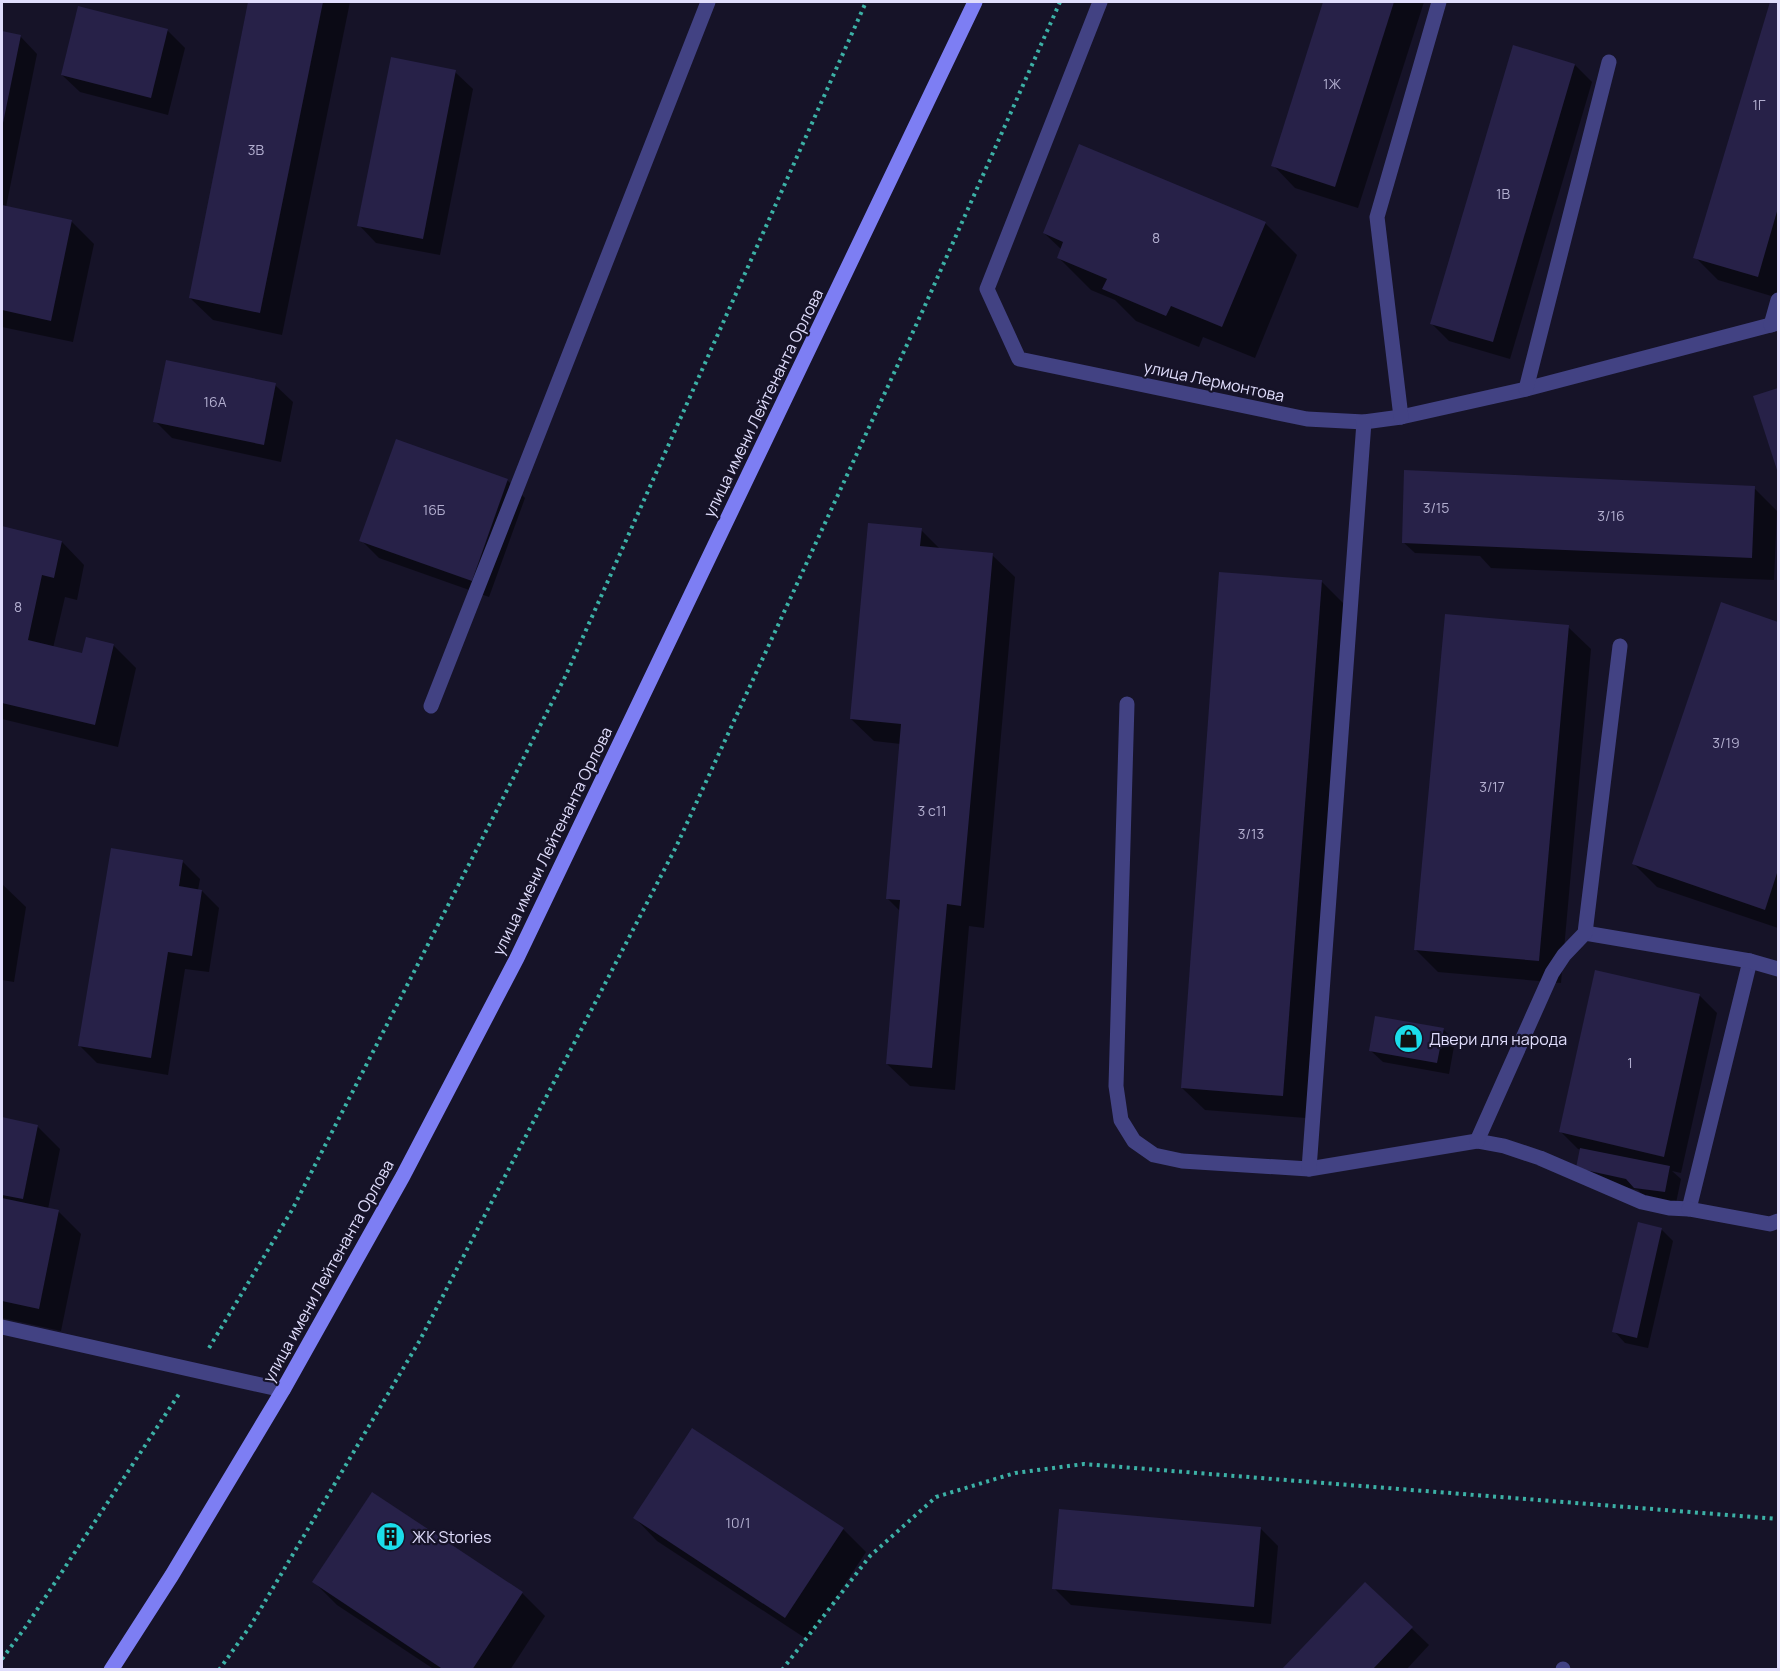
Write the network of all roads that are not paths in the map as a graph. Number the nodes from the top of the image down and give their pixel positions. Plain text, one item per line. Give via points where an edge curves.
1 (708, 2) edge
2 (975, 2) edge
3 (1100, 2) edge
4 (1439, 2) edge
5 (1609, 62) dead end
6 (1779, 300) edge
7 (1775, 324) edge
8 (1526, 389) junction
9 (1401, 417) junction
10 (1364, 422) junction
11 (1620, 646) dead end
12 (1126, 704) dead end
13 (431, 706) dead end
14 (1585, 933) junction
15 (1750, 961) junction
16 (1779, 969) edge
17 (1477, 1141) junction
18 (1309, 1169) junction
19 (1689, 1209) junction
20 (1779, 1221) edge
21 (2, 1327) edge
22 (283, 1390) junction
23 (111, 1670) edge

1 - 13 lane
2 - 22 main road, улица имени Лейтенанта Орлова via 517,958 403,1176
3 - 10 lane, улица Лермонтова via 987,289 1019,359 1307,418
4 - 9 lane via 1377,217
5 - 8 lane
6 - 7 lane
7 - 8 lane, улица Лермонтова
8 - 9 lane, улица Лермонтова
9 - 10 lane, улица Лермонтова
10 - 18 lane
11 - 14 lane
12 - 18 lane via 1116,1086 1121,1119 1134,1141 1154,1155 1182,1161
14 - 15 lane
14 - 17 lane via 1552,973
15 - 16 lane
15 - 19 lane
17 - 18 lane
17 - 19 lane via 1540,1158 1642,1202
19 - 20 lane via 1770,1224
21 - 22 lane
22 - 23 main road, улица имени Лейтенанта Орлова

